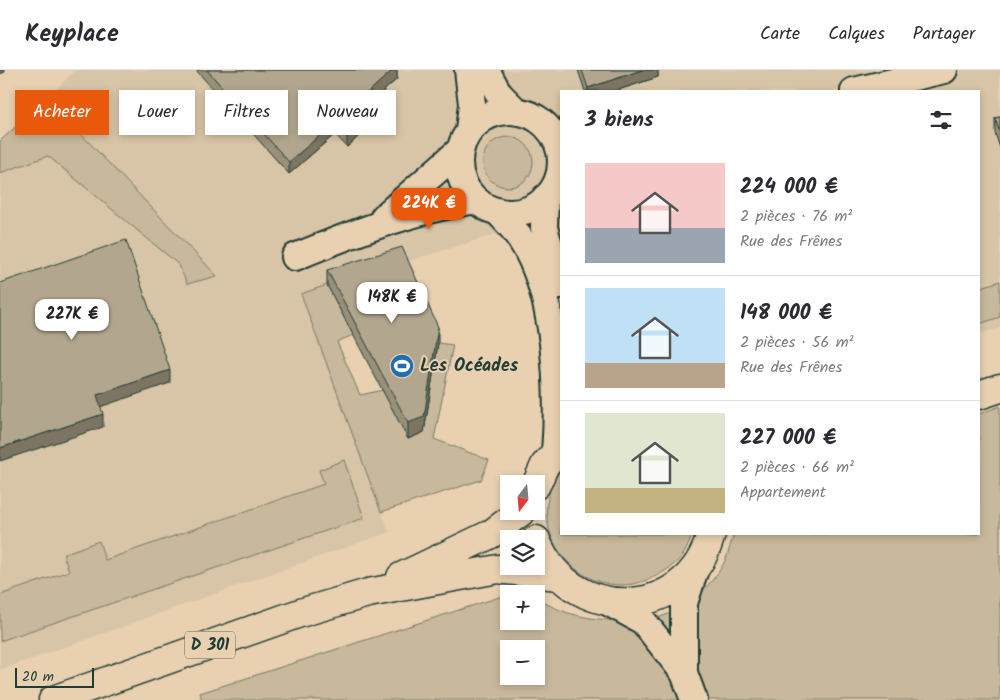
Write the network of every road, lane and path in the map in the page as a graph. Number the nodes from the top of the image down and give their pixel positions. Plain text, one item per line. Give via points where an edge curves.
1 (468, 70) edge
2 (486, 70) edge
3 (944, 70) edge
4 (858, 90) edge
5 (517, 112) junction
6 (553, 129) edge
7 (465, 140) junction
8 (554, 185) edge
9 (486, 205) junction
10 (373, 225) junction
11 (295, 257) dead end
12 (560, 282) edge
13 (1000, 388) edge
14 (980, 395) edge
15 (558, 449) edge
16 (540, 475) edge
17 (510, 520) edge
18 (711, 535) edge
19 (545, 559) edge
20 (696, 566) junction
21 (558, 576) junction
22 (368, 593) junction
23 (606, 601) junction
24 (684, 673) junction
25 (52, 700) edge
26 (694, 700) edge

1 - 7 street via 472,104
2 - 5 street via 499,94
3 - 4 street
5 - 6 street
5 - 7 street via 491,114 476,123
6 - 8 street via 560,152
7 - 9 street via 459,162 462,179
7 - 10 street via 404,201
8 - 9 street via 524,210
8 - 12 street via 544,228
9 - 10 street via 414,212
9 - 15 street via 519,236 542,286 557,386
10 - 11 street
13 - 14 main road
15 - 16 main road
17 - 22 main road, D 301 via 491,534
18 - 20 main road
19 - 21 main road
20 - 23 main road via 678,585 652,598 630,603
20 - 24 street via 684,603
21 - 22 main road, D 301 via 498,569
21 - 23 main road via 579,592
22 - 25 main road, D 301 via 300,613
23 - 24 street via 643,621
24 - 26 street

